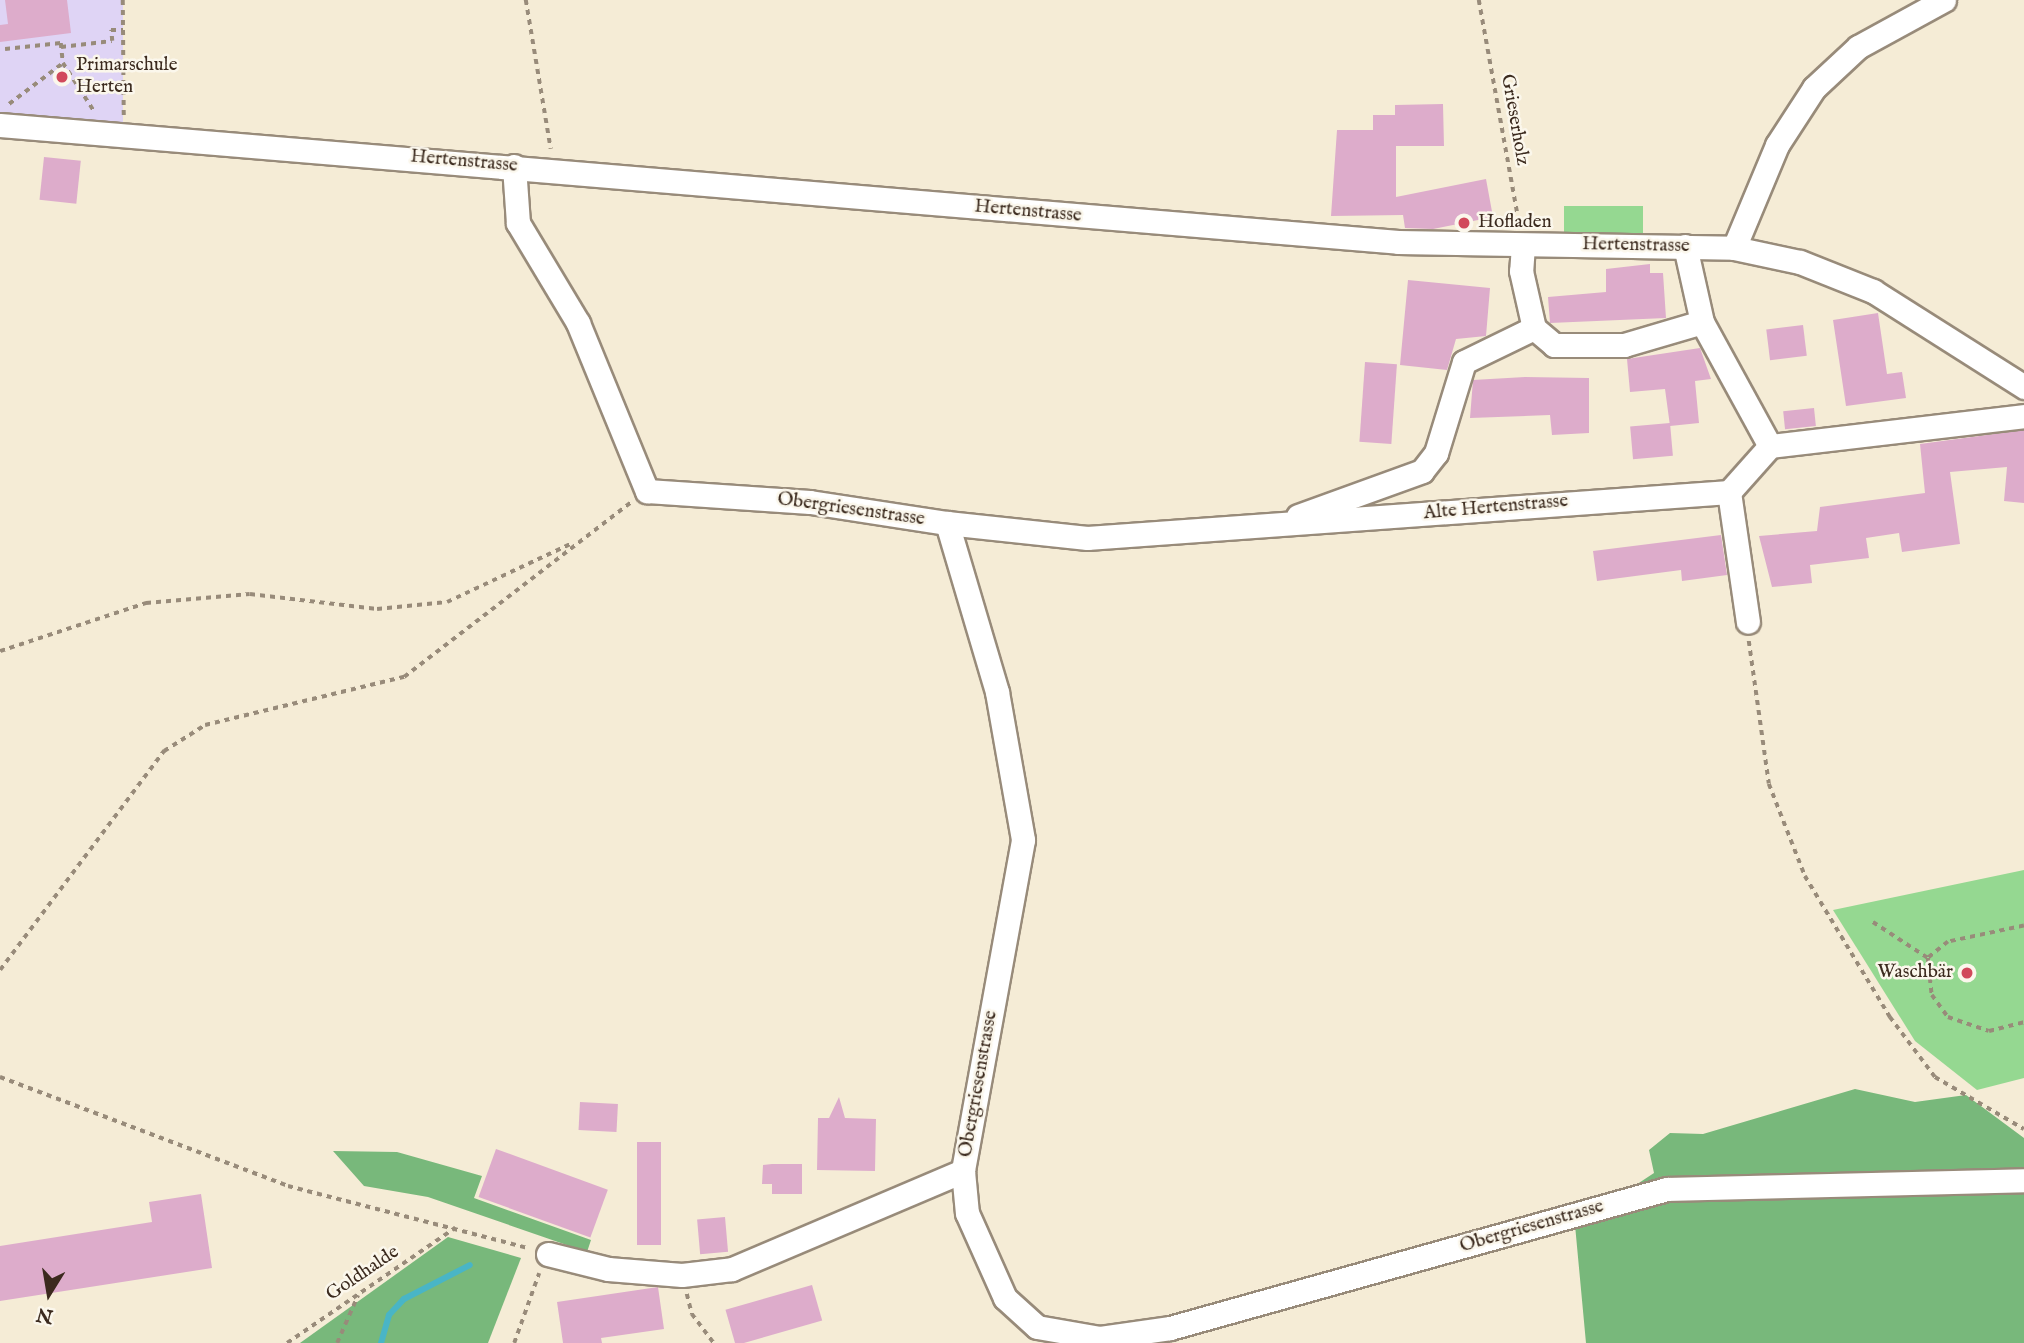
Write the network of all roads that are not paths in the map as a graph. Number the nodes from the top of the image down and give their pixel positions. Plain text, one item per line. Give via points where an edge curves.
1 (1944, 0) edge
2 (0, 125) edge
3 (514, 166) junction
4 (1523, 245) junction
5 (1685, 246) junction
6 (1734, 248) junction
7 (1702, 323) junction
8 (1534, 328) junction
9 (2024, 387) edge
10 (2024, 416) edge
11 (1770, 446) junction
12 (1729, 492) junction
13 (947, 523) junction
14 (1248, 531) junction
15 (1748, 622) road end
16 (963, 1171) junction
17 (2024, 1180) edge
18 (548, 1254) road end

1 - 6 street via 1858,47 1814,88 1777,145
2 - 3 street, Hertenstrasse
3 - 4 street, Hertenstrasse via 1398,242
3 - 13 street, Obergriesenstrasse via 518,223 579,323 647,491 810,502
4 - 5 street, Hertenstrasse
4 - 8 street via 1521,271
5 - 6 street, Hertenstrasse
5 - 7 street
6 - 9 street, Hertenstrasse via 1800,262 1873,290
7 - 8 street via 1625,345 1554,345
7 - 11 street
8 - 14 street via 1464,362 1436,453 1414,477
10 - 11 street
11 - 12 street
12 - 14 street, Alte Hertenstrasse
12 - 15 street
13 - 14 street, Alte Hertenstrasse via 1087,538
13 - 16 street, Obergriesenstrasse via 997,692 1024,840
16 - 17 street, Obergriesenstrasse via 967,1213 1005,1298 1037,1327 1100,1338 1170,1328 1667,1189
16 - 18 street via 786,1251 732,1269 682,1275 608,1269

